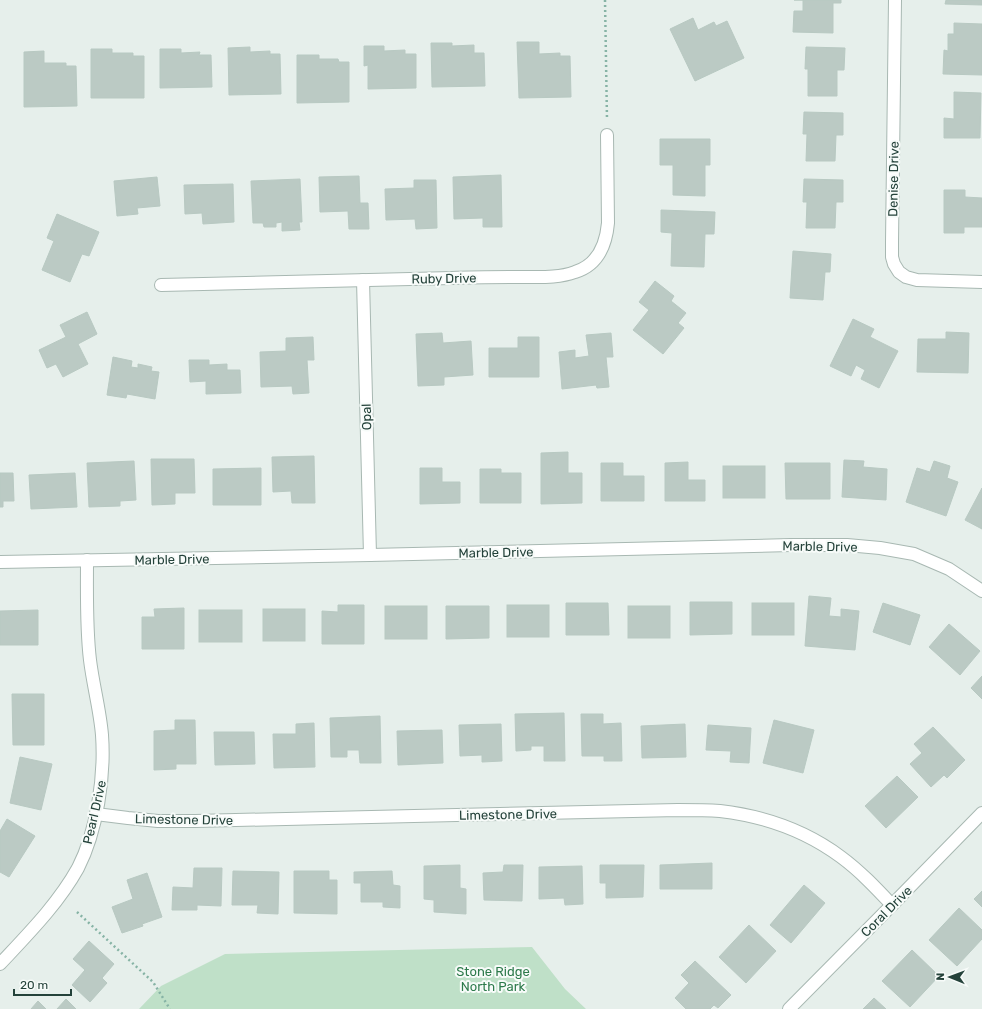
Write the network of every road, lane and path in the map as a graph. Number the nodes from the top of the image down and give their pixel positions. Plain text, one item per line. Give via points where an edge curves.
1 (605, 0) edge
2 (896, 0) edge
3 (607, 135) joint
4 (363, 280) junction
5 (982, 282) edge
6 (161, 285) dead end
7 (370, 555) junction
8 (87, 560) junction
9 (0, 562) edge
10 (982, 590) edge
11 (982, 813) edge
12 (96, 814) junction
13 (892, 905) junction
14 (77, 912) dead end
15 (0, 964) edge
16 (170, 1009) edge
17 (789, 1009) edge

1 - 3 path
2 - 5 street, Denise Drive via 892,242 894,264 906,277 917,280
3 - 4 street, Ruby Drive via 607,236 603,248 589,266 559,276
4 - 6 street, Ruby Drive
4 - 7 street, Opal
7 - 8 street, Marble Drive
7 - 10 street, Marble Drive via 847,545 914,554 949,569
8 - 9 street, Marble Drive
8 - 12 street, Pearl Drive via 90,660 102,734 102,776
11 - 13 street, Coral Drive
12 - 13 street, Limestone Drive via 158,821 195,821 720,811 766,820 817,842 858,870
12 - 15 street, Pearl Drive via 85,851 69,882 40,921
13 - 17 street, Coral Drive
14 - 16 path via 153,982

